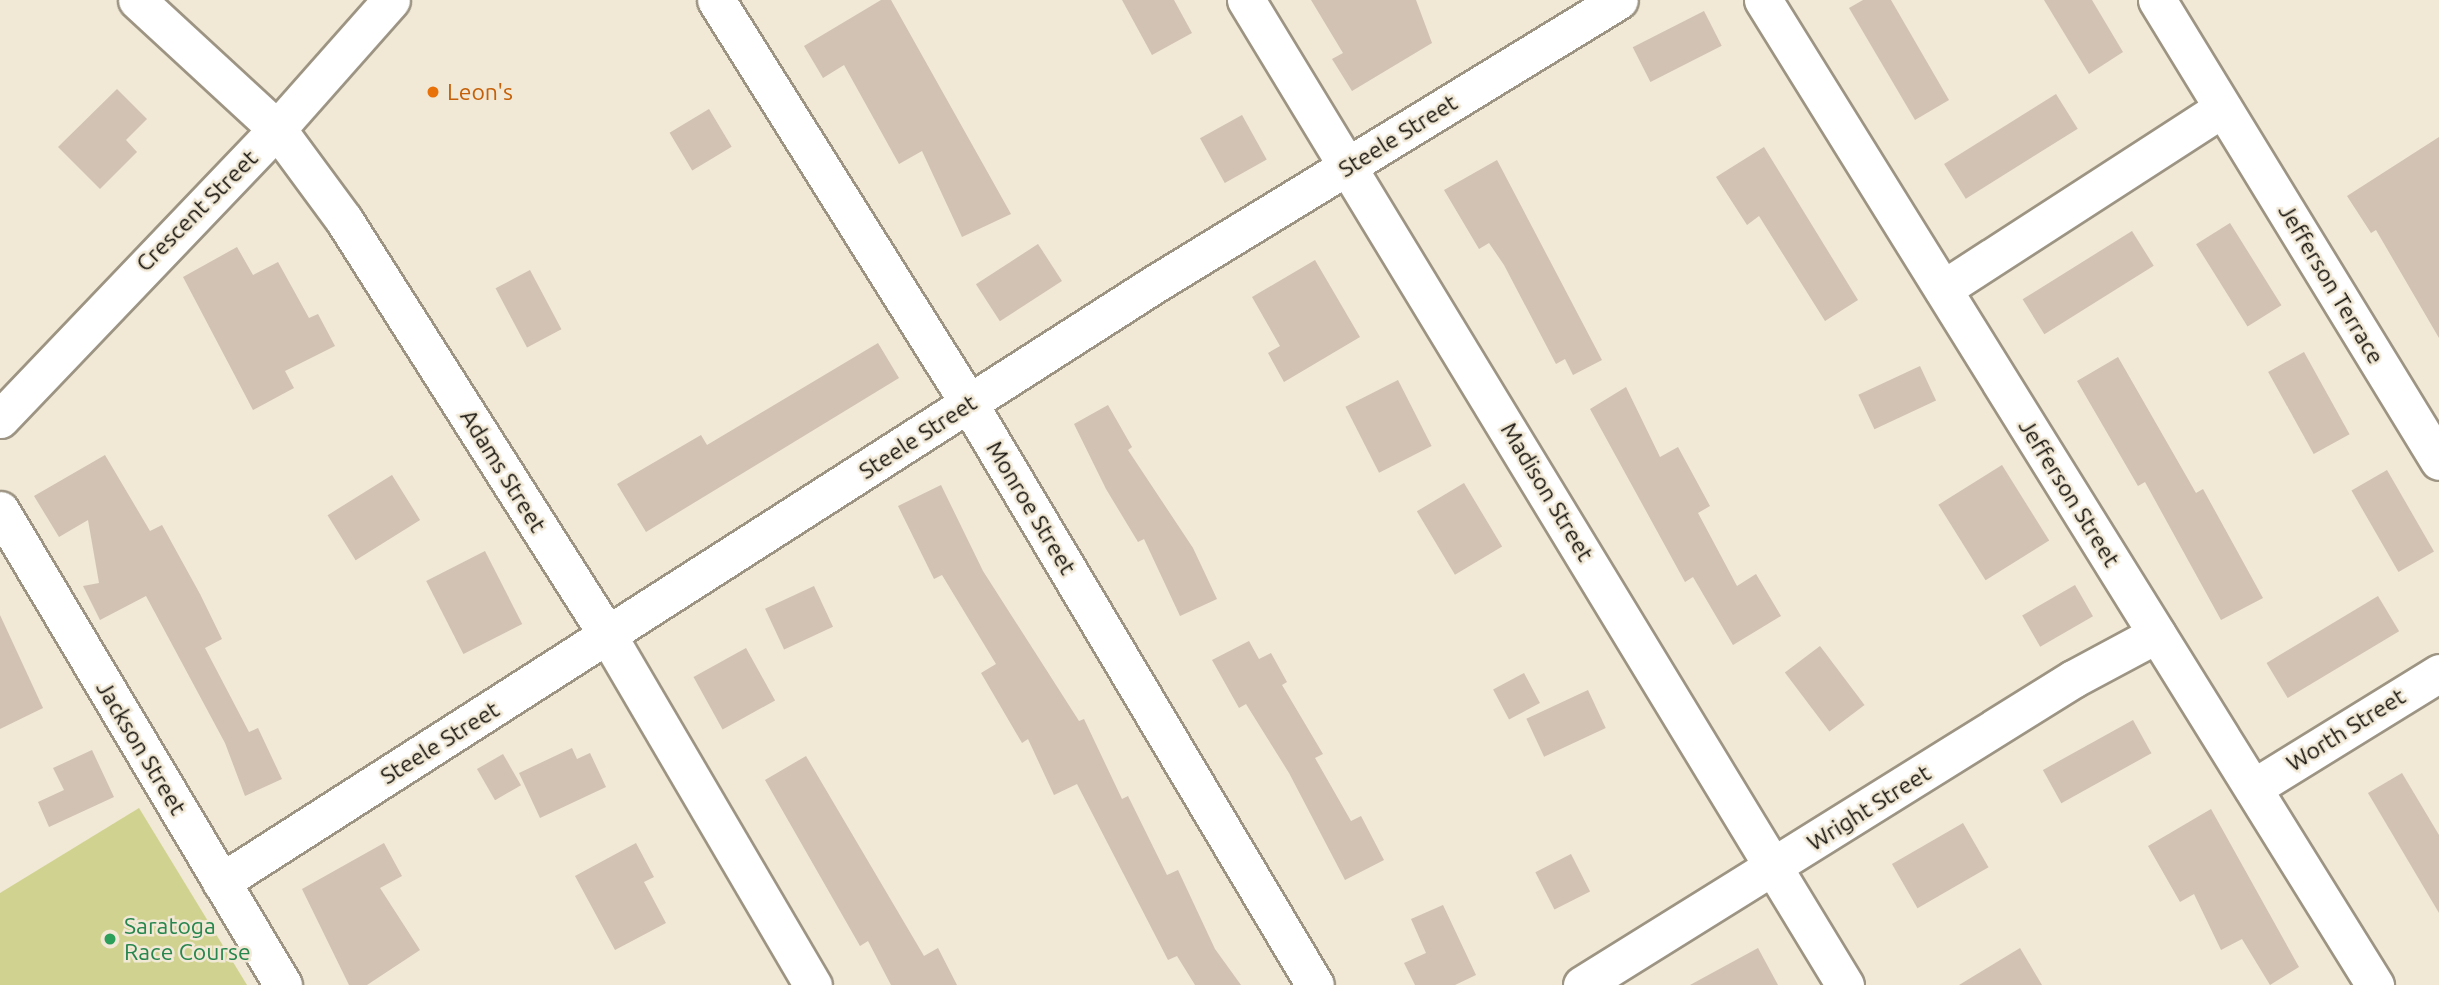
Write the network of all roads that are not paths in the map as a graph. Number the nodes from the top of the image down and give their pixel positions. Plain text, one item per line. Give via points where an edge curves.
1 (137, 0) edge
2 (391, 0) edge
3 (716, 0) edge
4 (1246, 0) edge
5 (1619, 0) edge
6 (1763, 0) edge
7 (2157, 0) edge
8 (2223, 108) junction
9 (277, 129) junction
10 (1350, 166) junction
11 (1943, 289) junction
12 (969, 404) junction
13 (0, 419) edge
14 (2439, 461) edge
15 (0, 510) edge
16 (2157, 634) junction
17 (608, 636) junction
18 (2439, 673) edge
19 (2253, 788) junction
20 (1773, 868) junction
21 (221, 882) junction
22 (283, 985) edge
23 (813, 985) edge
24 (1315, 985) edge
25 (1582, 985) edge
26 (1845, 985) edge
27 (2375, 985) edge

1 - 9 street, Adams Street
2 - 9 street, Crescent Street
3 - 12 street, Monroe Street
4 - 10 street, Madison Street
5 - 10 street, Steele Street
6 - 11 street, Jefferson Street
7 - 8 street, Jefferson Terrace
8 - 11 street
8 - 14 street, Jefferson Terrace
9 - 13 street, Crescent Street
9 - 17 street, Adams Street via 344,220
10 - 12 street, Steele Street
10 - 20 street, Madison Street
11 - 16 street, Jefferson Street
12 - 17 street, Steele Street
12 - 24 street, Monroe Street
15 - 21 street, Jackson Street
16 - 19 street, Jefferson Street
16 - 20 street, Wright Street via 2073,679
17 - 21 street, Steele Street
17 - 23 street, Adams Street
18 - 19 street, Worth Street
19 - 27 street, Jefferson Street
20 - 25 street, Wright Street
20 - 26 street, Madison Street
21 - 22 street, Jackson Street

